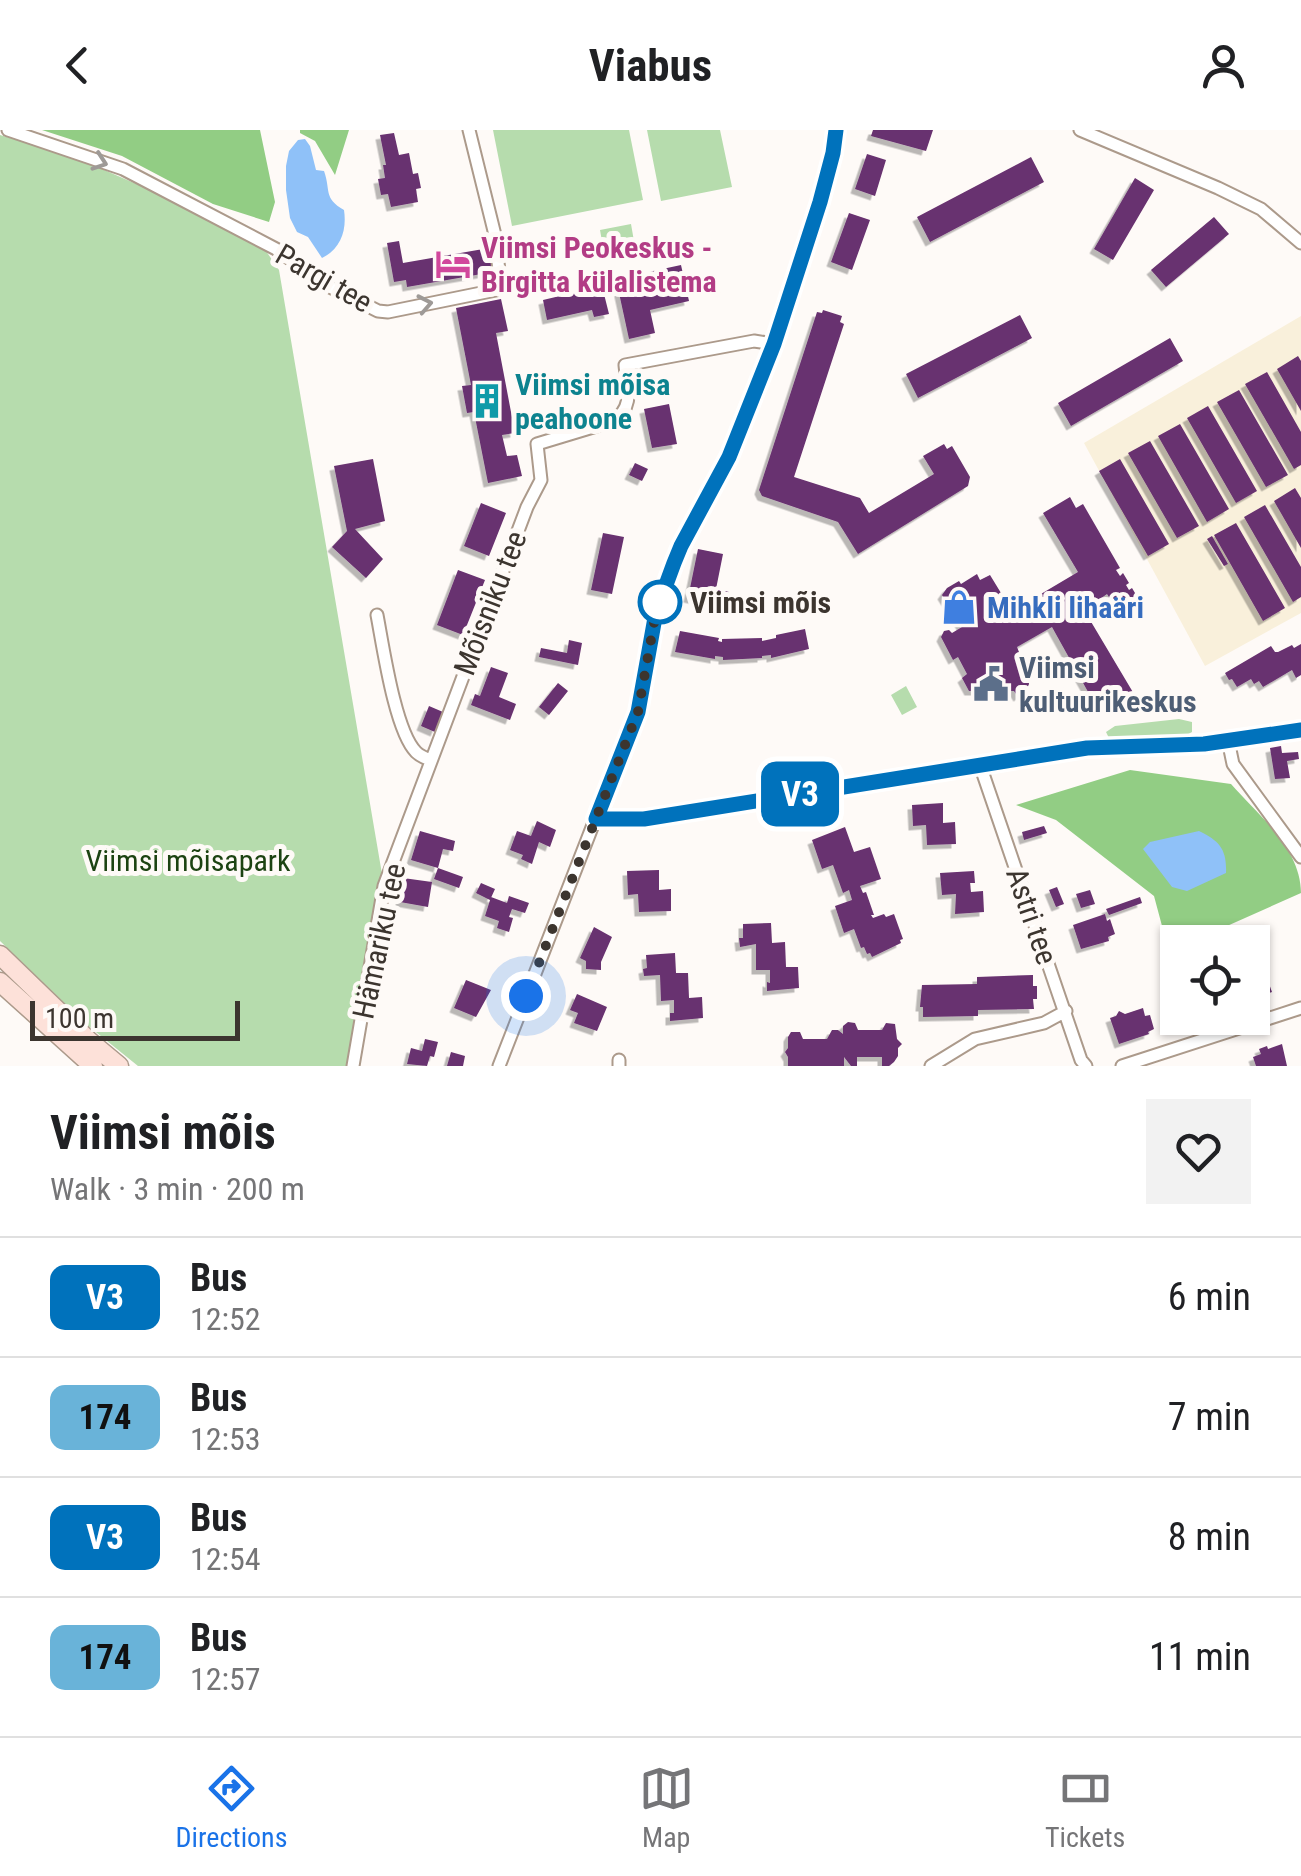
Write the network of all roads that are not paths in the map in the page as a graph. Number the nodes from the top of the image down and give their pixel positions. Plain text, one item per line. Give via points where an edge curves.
1 (8, 130) edge
2 (469, 130) edge
3 (836, 130) edge
4 (1080, 130) edge
5 (1301, 243) edge
6 (774, 344) junction
7 (377, 615) dead end
8 (1301, 730) edge
9 (1228, 740) junction
10 (430, 760) junction
11 (980, 765) junction
12 (596, 819) junction
13 (1301, 857) edge
14 (0, 955) edge
15 (0, 982) edge
16 (1301, 1008) edge
17 (1066, 1011) junction
18 (93, 1066) edge
19 (119, 1066) edge
20 (353, 1066) edge
21 (498, 1066) edge
22 (931, 1066) edge
23 (1086, 1066) edge
24 (1122, 1066) edge

1 -> 2 street, Pargi tee via 123,169 276,250 330,287 388,312 501,289
3 - 6 street
4 - 5 street via 1246,202
6 - 10 street, Mõisniku tee via 754,341 625,365 628,404 621,416 537,444 541,480
6 - 12 street via 729,457 674,563 656,612 638,712
7 - 10 street via 404,731 416,752
8 - 9 street
9 - 11 street via 1087,748
9 - 13 street via 1233,764
10 - 20 street, Hämariku tee via 384,886
11 - 12 street via 644,819
11 - 17 street, Astri tee
12 - 21 street
14 - 19 street
15 - 18 street
16 - 24 street
17 - 22 street via 1044,1023 974,1039
17 - 23 street, Astri tee

